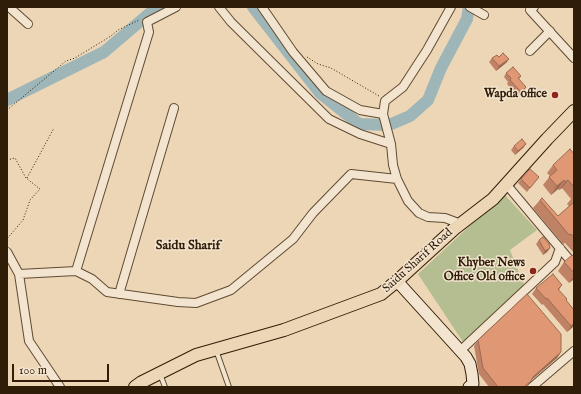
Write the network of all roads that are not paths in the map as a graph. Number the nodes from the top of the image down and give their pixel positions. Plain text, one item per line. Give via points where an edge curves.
1 (9, 7) edge
2 (176, 7) edge
3 (219, 7) edge
4 (451, 7) edge
5 (470, 7) edge
6 (534, 7) edge
7 (264, 8) edge
8 (484, 15) dead end
9 (28, 24) dead end
10 (550, 31) junction
11 (530, 51) dead end
12 (574, 58) edge
13 (174, 108) dead end
14 (574, 111) edge
15 (383, 115) junction
16 (391, 144) junction
17 (397, 179) junction
18 (506, 184) junction
19 (461, 224) junction
20 (560, 248) junction
21 (7, 252) edge
22 (574, 265) edge
23 (76, 271) junction
24 (19, 274) junction
25 (397, 281) junction
26 (119, 294) junction
27 (215, 350) junction
28 (461, 350) junction
29 (574, 351) edge
30 (160, 373) junction
31 (474, 386) edge
32 (60, 387) edge
33 (136, 387) edge
34 (165, 387) edge
35 (229, 387) edge
36 (532, 387) edge

1 - 9 street
2 - 23 street via 147,22 150,32
3 - 16 street via 236,28 329,119 360,134
4 - 15 street via 403,87 385,101
5 - 8 street
6 - 10 street via 530,10
7 - 15 street via 294,52 326,91 360,110
10 - 11 street
10 - 12 street
13 - 26 street
14 - 18 main road, Saidu Sharif Road
15 - 16 street
16 - 17 street
17 - 19 street via 408,201 419,213
17 - 26 street via 350,174 293,239 231,290 196,303
18 - 19 main road, Saidu Sharif Road via 493,199
18 - 20 street
19 - 25 main road, Saidu Sharif Road
20 - 22 street
20 - 28 street via 555,262
21 - 24 street
23 - 24 street
23 - 26 street via 92,278 107,292
24 - 32 street via 29,341
25 - 27 main road, Saidu Sharif Road via 381,294 284,330
25 - 28 street
27 - 30 main road, Saidu Sharif Road via 196,355
27 - 35 lane
28 - 31 street via 470,364
29 - 36 street
30 - 33 main road, Saidu Sharif Road
30 - 34 lane

